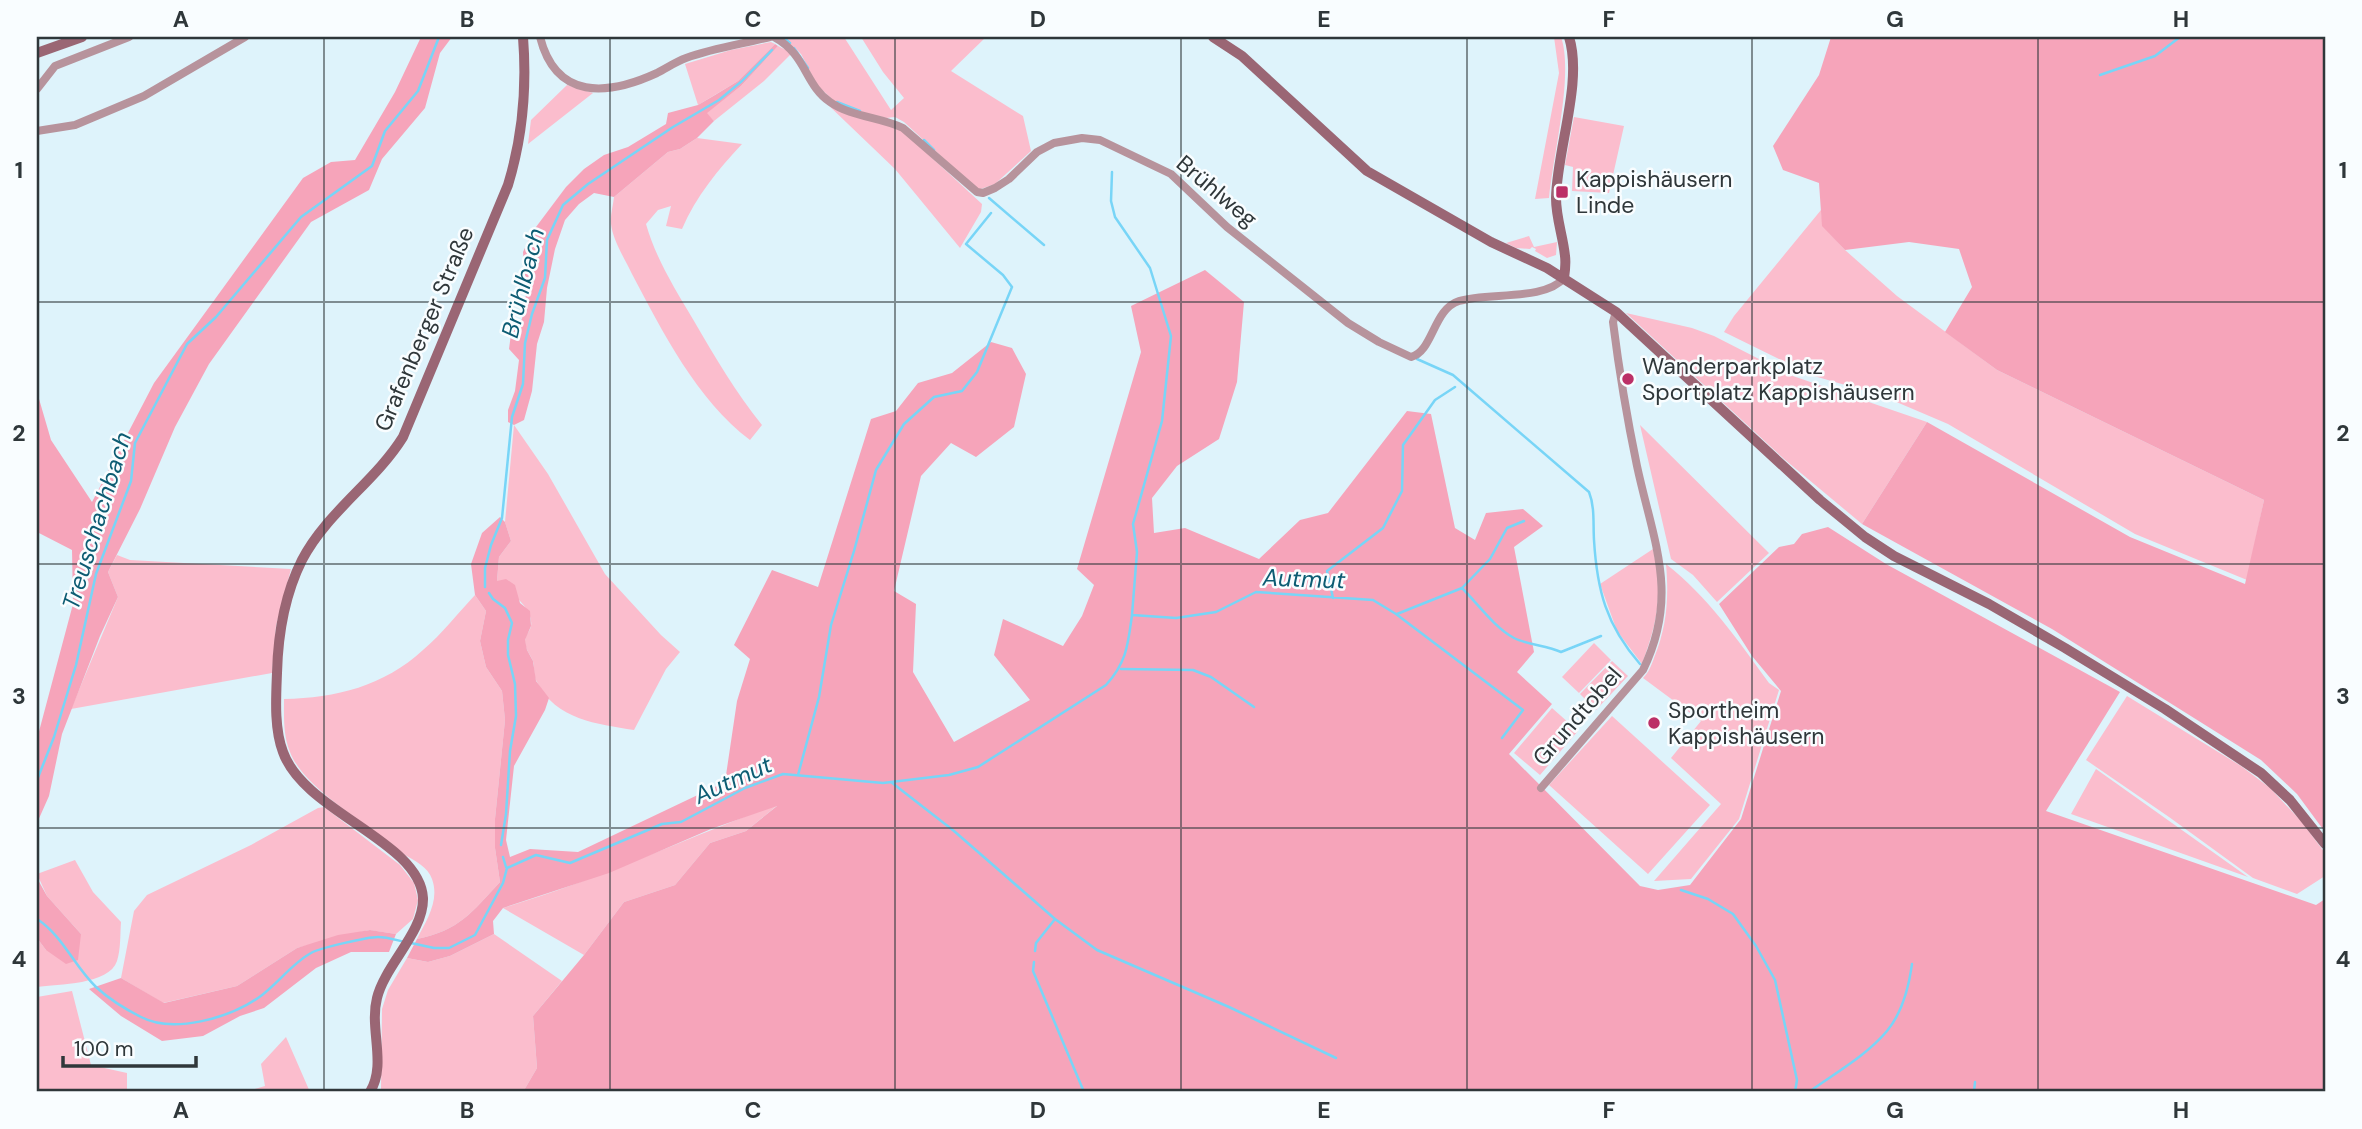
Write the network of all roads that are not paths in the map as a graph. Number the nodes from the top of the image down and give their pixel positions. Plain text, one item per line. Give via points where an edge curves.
1 (82, 37) edge
2 (129, 37) edge
3 (245, 37) edge
4 (523, 37) edge
5 (540, 37) edge
6 (772, 37) edge
7 (1213, 37) edge
8 (1569, 37) edge
9 (37, 53) edge
10 (37, 89) edge
11 (37, 131) edge
12 (1564, 278) junction
13 (1616, 312) junction
14 (1541, 789) dead end
15 (2325, 844) edge
16 (370, 1092) edge

1 - 9 street
2 - 10 street via 55,66
3 - 11 street via 144,96 75,125
4 - 16 street, Grafenberger Straße via 525,97 508,185 394,451 314,539 298,568 278,654 278,728 291,768 322,800 406,862 420,883 423,904 377,998 377,1067
5 - 6 street, Brühlweg via 558,75 569,83 603,89 638,80 692,56
6 - 12 street, Brühlweg via 798,55 814,86 831,103 903,128 977,192 995,188 1054,143 1082,138 1100,140 1171,174 1227,227 1348,323 1411,358 1420,352 1445,308 1456,301 1543,291
7 - 12 street via 1242,56 1367,171
8 - 12 street via 1573,72 1556,199 1566,257
12 - 13 street
13 - 14 street, Grundtobel via 1613,322 1628,419 1659,557 1660,628 1643,670
13 - 15 street via 1865,537 2065,648 2261,773

